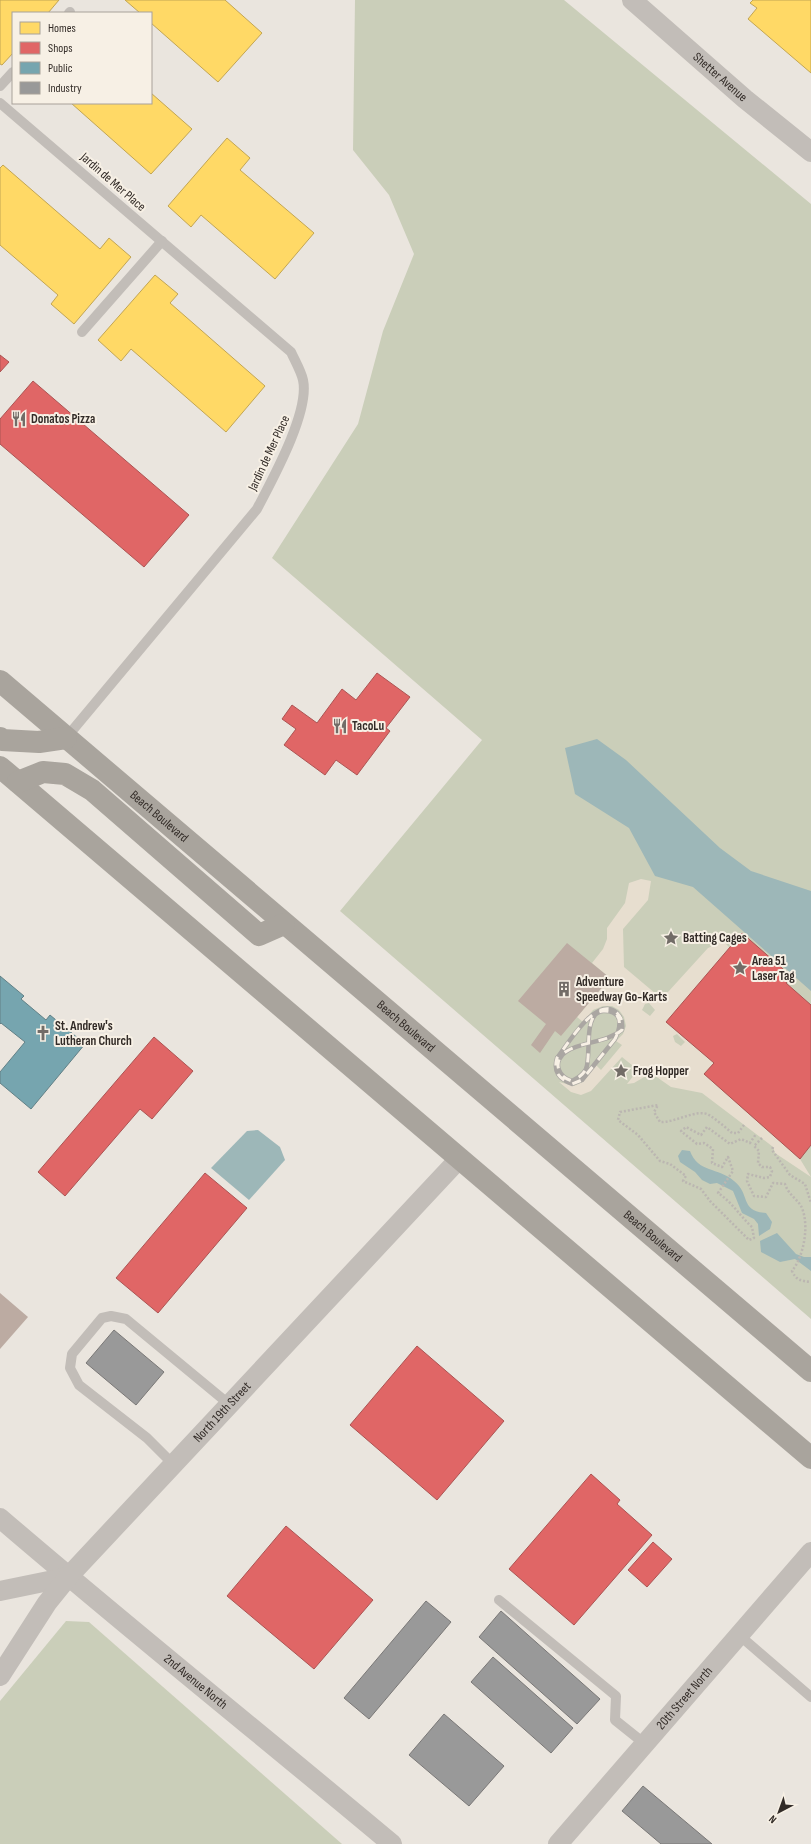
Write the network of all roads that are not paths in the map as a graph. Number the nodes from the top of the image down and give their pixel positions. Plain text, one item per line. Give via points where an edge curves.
1 (632, 0) edge
2 (12, 73) edge
3 (0, 86) edge
4 (1, 107) edge
5 (811, 152) edge
6 (162, 241) junction
7 (82, 332) dead end
8 (0, 681) edge
9 (0, 738) edge
10 (66, 738) junction
11 (0, 767) edge
12 (18, 782) junction
13 (284, 924) junction
14 (458, 1159) junction
15 (811, 1371) edge
16 (230, 1405) junction
17 (811, 1458) edge
18 (174, 1465) junction
19 (0, 1518) edge
20 (811, 1552) edge
21 (68, 1577) junction
22 (0, 1591) edge
23 (499, 1600) dead end
24 (739, 1635) junction
25 (0, 1676) edge
26 (811, 1697) edge
27 (645, 1744) junction
28 (392, 1844) edge
29 (558, 1844) edge

1 - 5 street, Shetter Avenue via 745,99
2 - 3 lane
4 - 6 lane, Jardin de Mer Place
6 - 7 lane
6 - 10 lane, Jardin de Mer Place via 291,352 303,381 301,415 257,509
8 - 10 highway, Beach Boulevard
9 - 10 highway via 39,742
10 - 13 highway, Beach Boulevard
11 - 12 highway
12 - 13 highway via 43,772 65,774 92,790 259,935
12 - 14 highway
13 - 15 highway, Beach Boulevard
14 - 16 street, North 19th Street
14 - 17 highway
16 - 18 street, North 19th Street
16 - 18 lane via 126,1319 111,1316 102,1318 72,1354 70,1368 79,1385 147,1438
18 - 21 street, North 19th Street
19 - 21 street, 2nd Avenue North
20 - 24 street, 20th Street North
21 - 22 street
21 - 25 street, North 19th Street via 47,1604
21 - 28 street, 2nd Avenue North
23 - 27 lane via 616,1696 615,1720
24 - 26 lane
24 - 27 street, 20th Street North
27 - 29 street, 20th Street North

